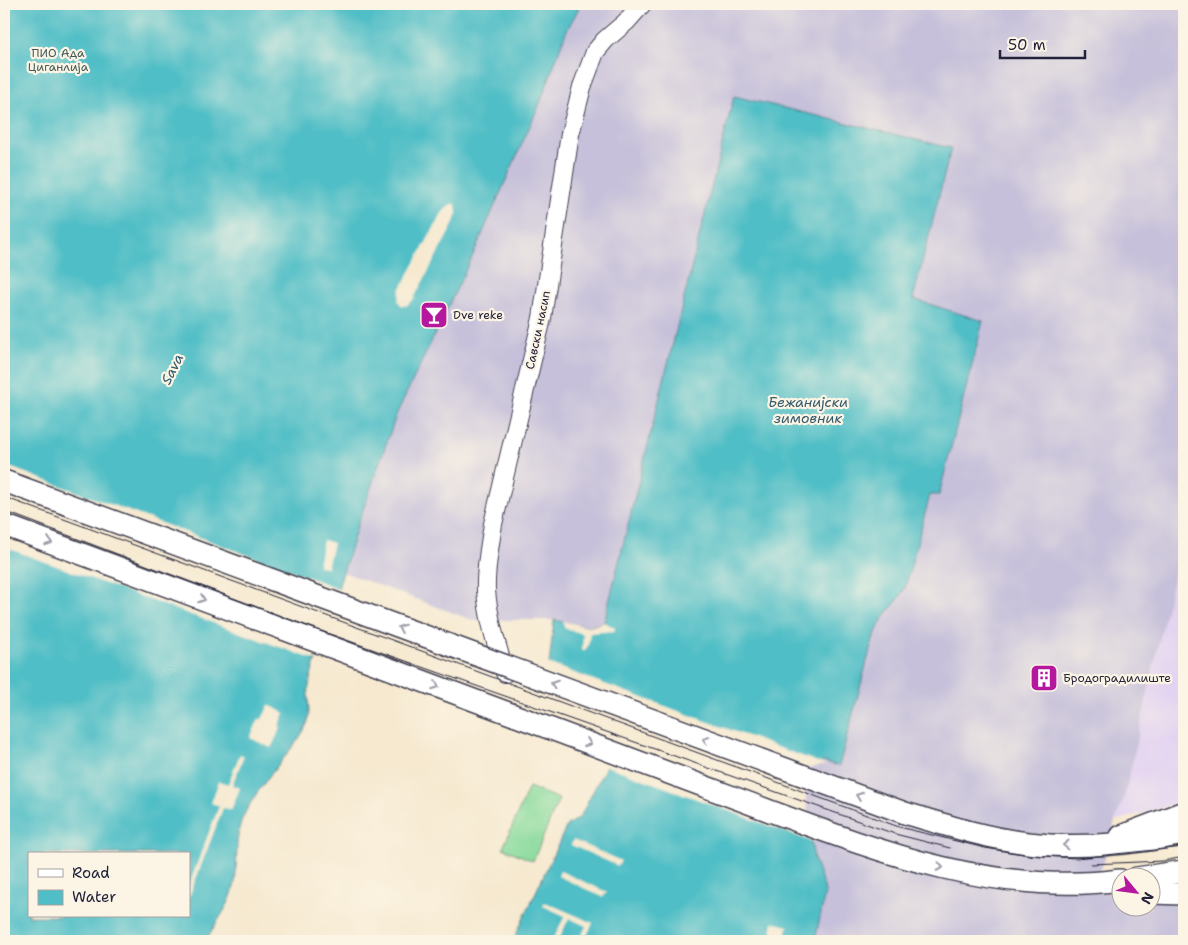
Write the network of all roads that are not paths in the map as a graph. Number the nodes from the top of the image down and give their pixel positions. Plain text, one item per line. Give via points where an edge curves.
1 (642, 4) edge
2 (4, 481) edge
3 (4, 525) edge
4 (505, 673) dead end
5 (1184, 812) edge
6 (1184, 834) edge
7 (1103, 844) junction
8 (1184, 871) edge
9 (1160, 875) edge
10 (1110, 881) edge
11 (1088, 884) junction
12 (1110, 890) edge
13 (1160, 893) edge
14 (1184, 894) edge

1 - 4 street, Савски насип via 595,52 570,134 542,318 493,524 486,572 493,632
7 -> 2 main road, bridge via 1028,843 962,830 904,812
3 -> 11 main road via 892,855 992,878
5 - 7 main road
6 - 7 main road
8 - 9 main road
10 - 11 main road
11 - 12 main road
13 - 14 main road

